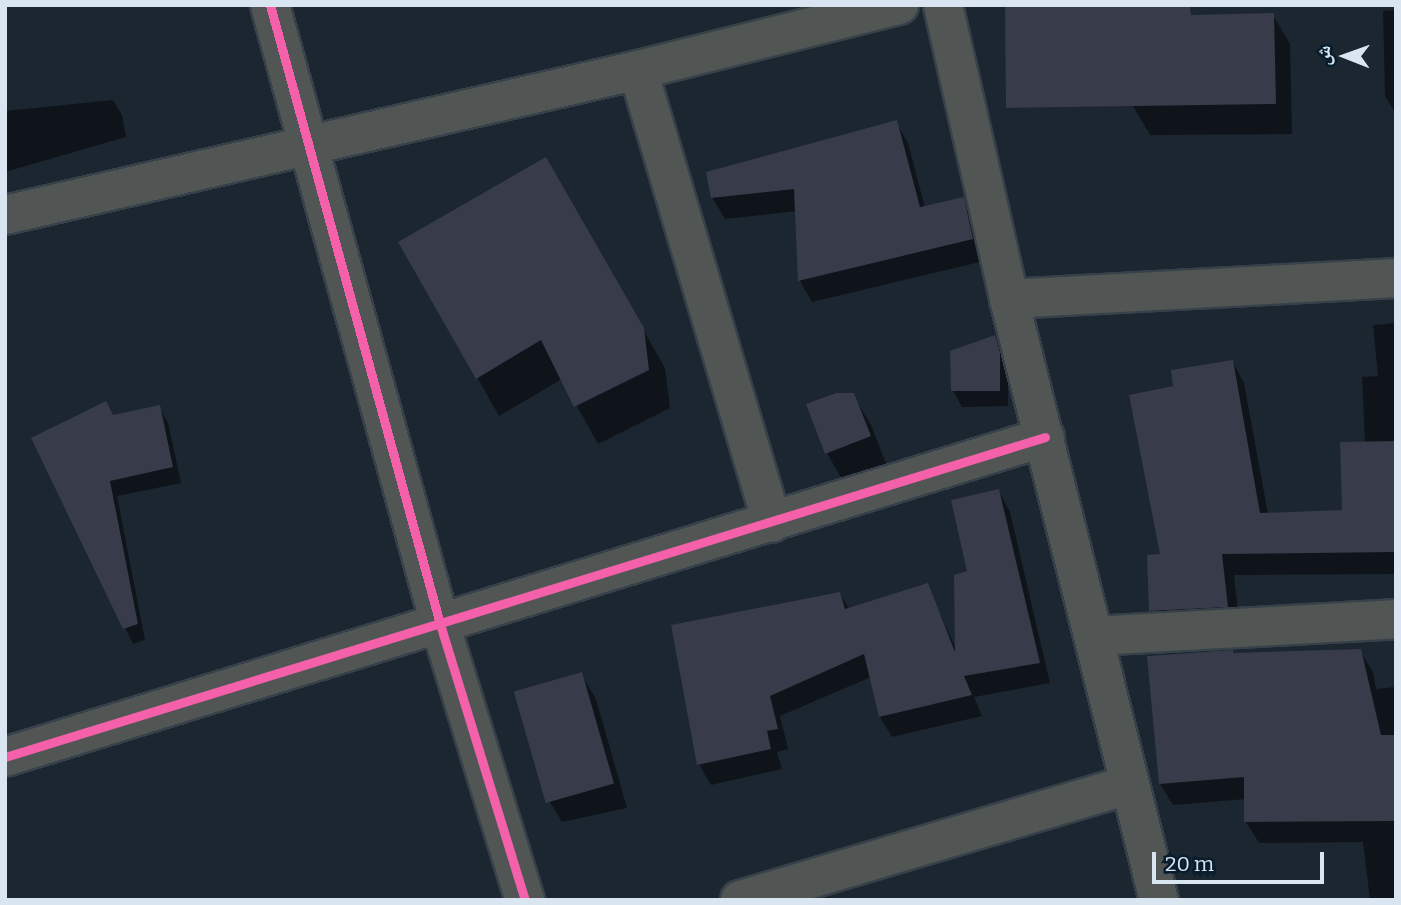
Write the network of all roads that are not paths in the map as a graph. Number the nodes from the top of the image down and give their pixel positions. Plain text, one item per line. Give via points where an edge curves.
1 (270, 5) edge
2 (899, 5) edge
3 (943, 5) edge
4 (638, 70) junction
5 (307, 146) junction
6 (5, 215) edge
7 (1396, 278) edge
8 (1009, 299) junction
9 (1045, 437) junction
10 (772, 523) junction
11 (1396, 619) edge
12 (440, 624) junction
13 (1095, 636) junction
14 (5, 757) edge
15 (1129, 785) junction
16 (525, 900) edge
17 (740, 900) edge
18 (1160, 900) edge

1 - 5 street
2 - 4 street
3 - 8 street
4 - 5 street
4 - 10 street
5 - 6 street
5 - 12 street
7 - 8 street
8 - 9 street
9 - 10 street
9 - 13 street
10 - 12 street
11 - 13 street
12 - 14 street
12 - 16 street
13 - 15 street
15 - 17 street
15 - 18 street

